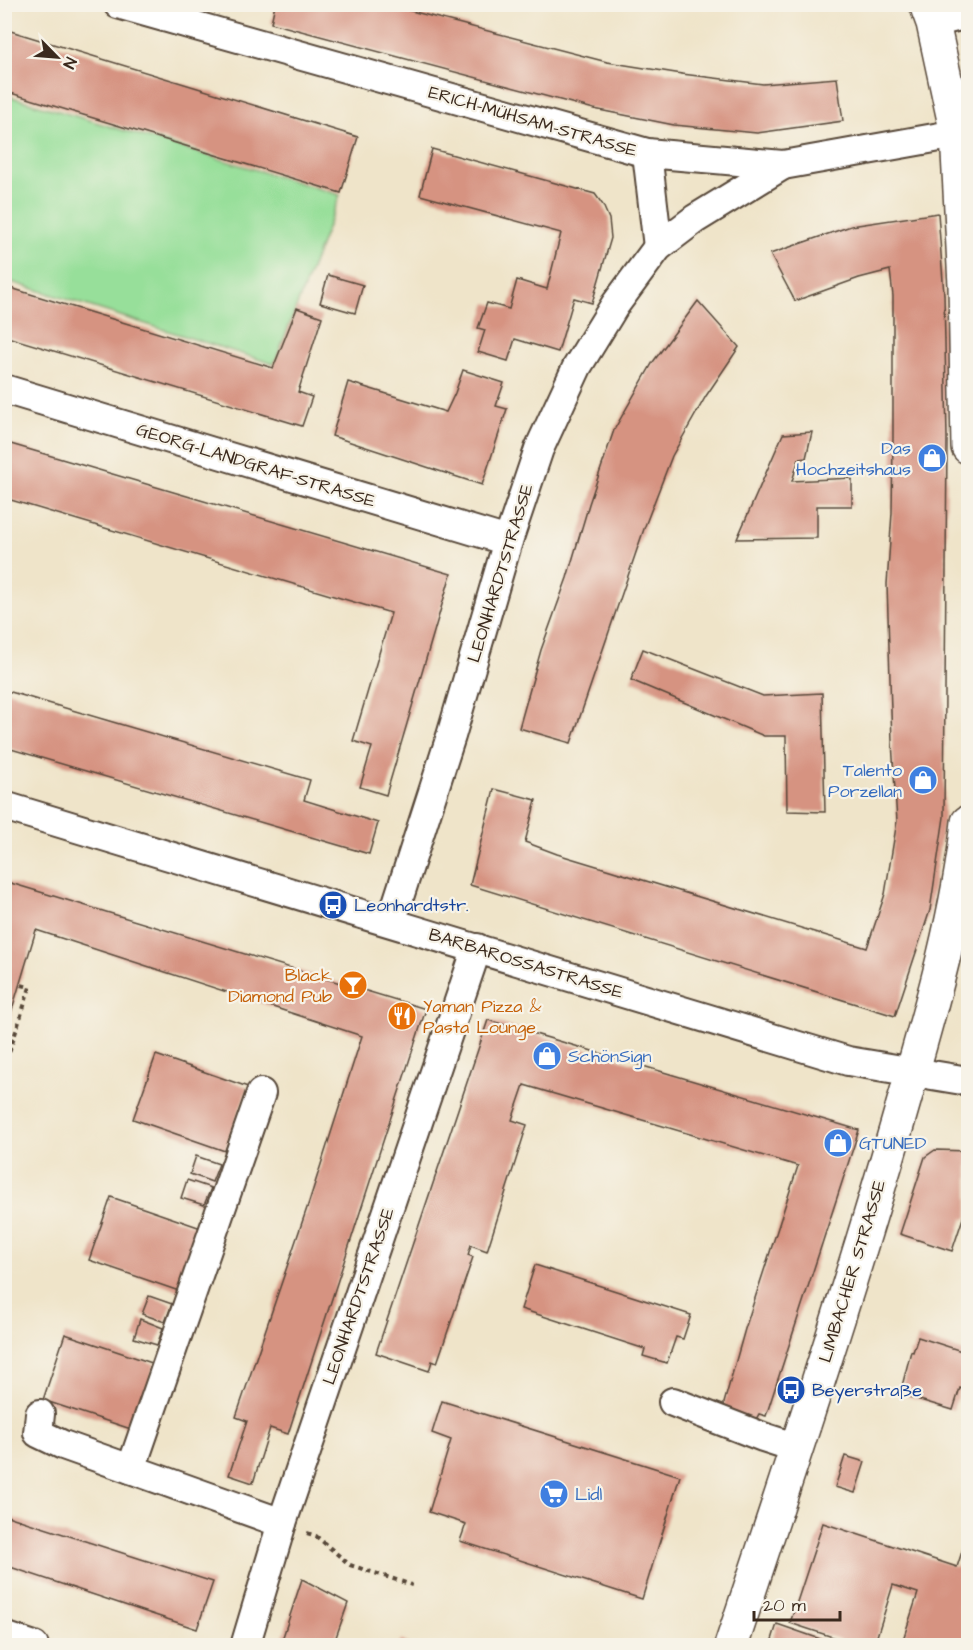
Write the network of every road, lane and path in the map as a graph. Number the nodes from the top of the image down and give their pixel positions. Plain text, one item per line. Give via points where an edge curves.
1 (118, 4) edge
2 (929, 14) edge
3 (969, 14) edge
4 (963, 133) edge
5 (647, 153) junction
6 (783, 165) junction
7 (658, 247) junction
8 (967, 285) edge
9 (4, 389) edge
10 (969, 447) edge
11 (508, 541) junction
12 (4, 806) edge
13 (969, 822) edge
14 (391, 921) junction
15 (477, 948) junction
16 (21, 984) dead end
17 (4, 1048) edge
18 (10, 1050) junction
19 (4, 1069) edge
20 (912, 1071) junction
21 (969, 1082) edge
22 (261, 1093) dead end
23 (673, 1402) dead end
24 (40, 1414) dead end
25 (797, 1448) junction
26 (131, 1469) junction
27 (282, 1523) junction
28 (412, 1585) dead end
29 (4, 1636) edge
30 (34, 1646) edge
31 (245, 1646) edge
32 (731, 1646) edge

1 - 5 street, ERICH-MÜHSAM-STRASSE
2 - 3 street
2 - 4 main road
4 - 6 street, ERICH-MÜHSAM-STRASSE
4 - 8 main road
5 - 6 street, ERICH-MÜHSAM-STRASSE
5 - 7 street
6 - 7 street, LEONHARDTSTRASSE
7 - 11 street, LEONHARDTSTRASSE via 615,305 577,367 539,449
8 - 10 main road
9 - 11 street, GEORG-LANDGRAF-STRASSE
11 - 14 street, LEONHARDTSTRASSE
12 - 14 street, BARBAROSSASTRASSE
13 - 20 main road, LIMBACHER STRASSE via 962,873
14 - 15 street, BARBAROSSASTRASSE
15 - 20 street, BARBAROSSASTRASSE via 848,1061
15 - 27 street, LEONHARDTSTRASSE
16 - 18 path via 30,987
17 - 18 path
18 - 19 path
20 - 21 street
20 - 25 main road, LIMBACHER STRASSE
22 - 26 street
23 - 25 street
24 - 26 street via 38,1433
25 - 32 main road, LIMBACHER STRASSE
26 - 27 street
27 - 28 path via 316,1536 350,1564
27 - 31 street, LEONHARDTSTRASSE
29 - 30 street

